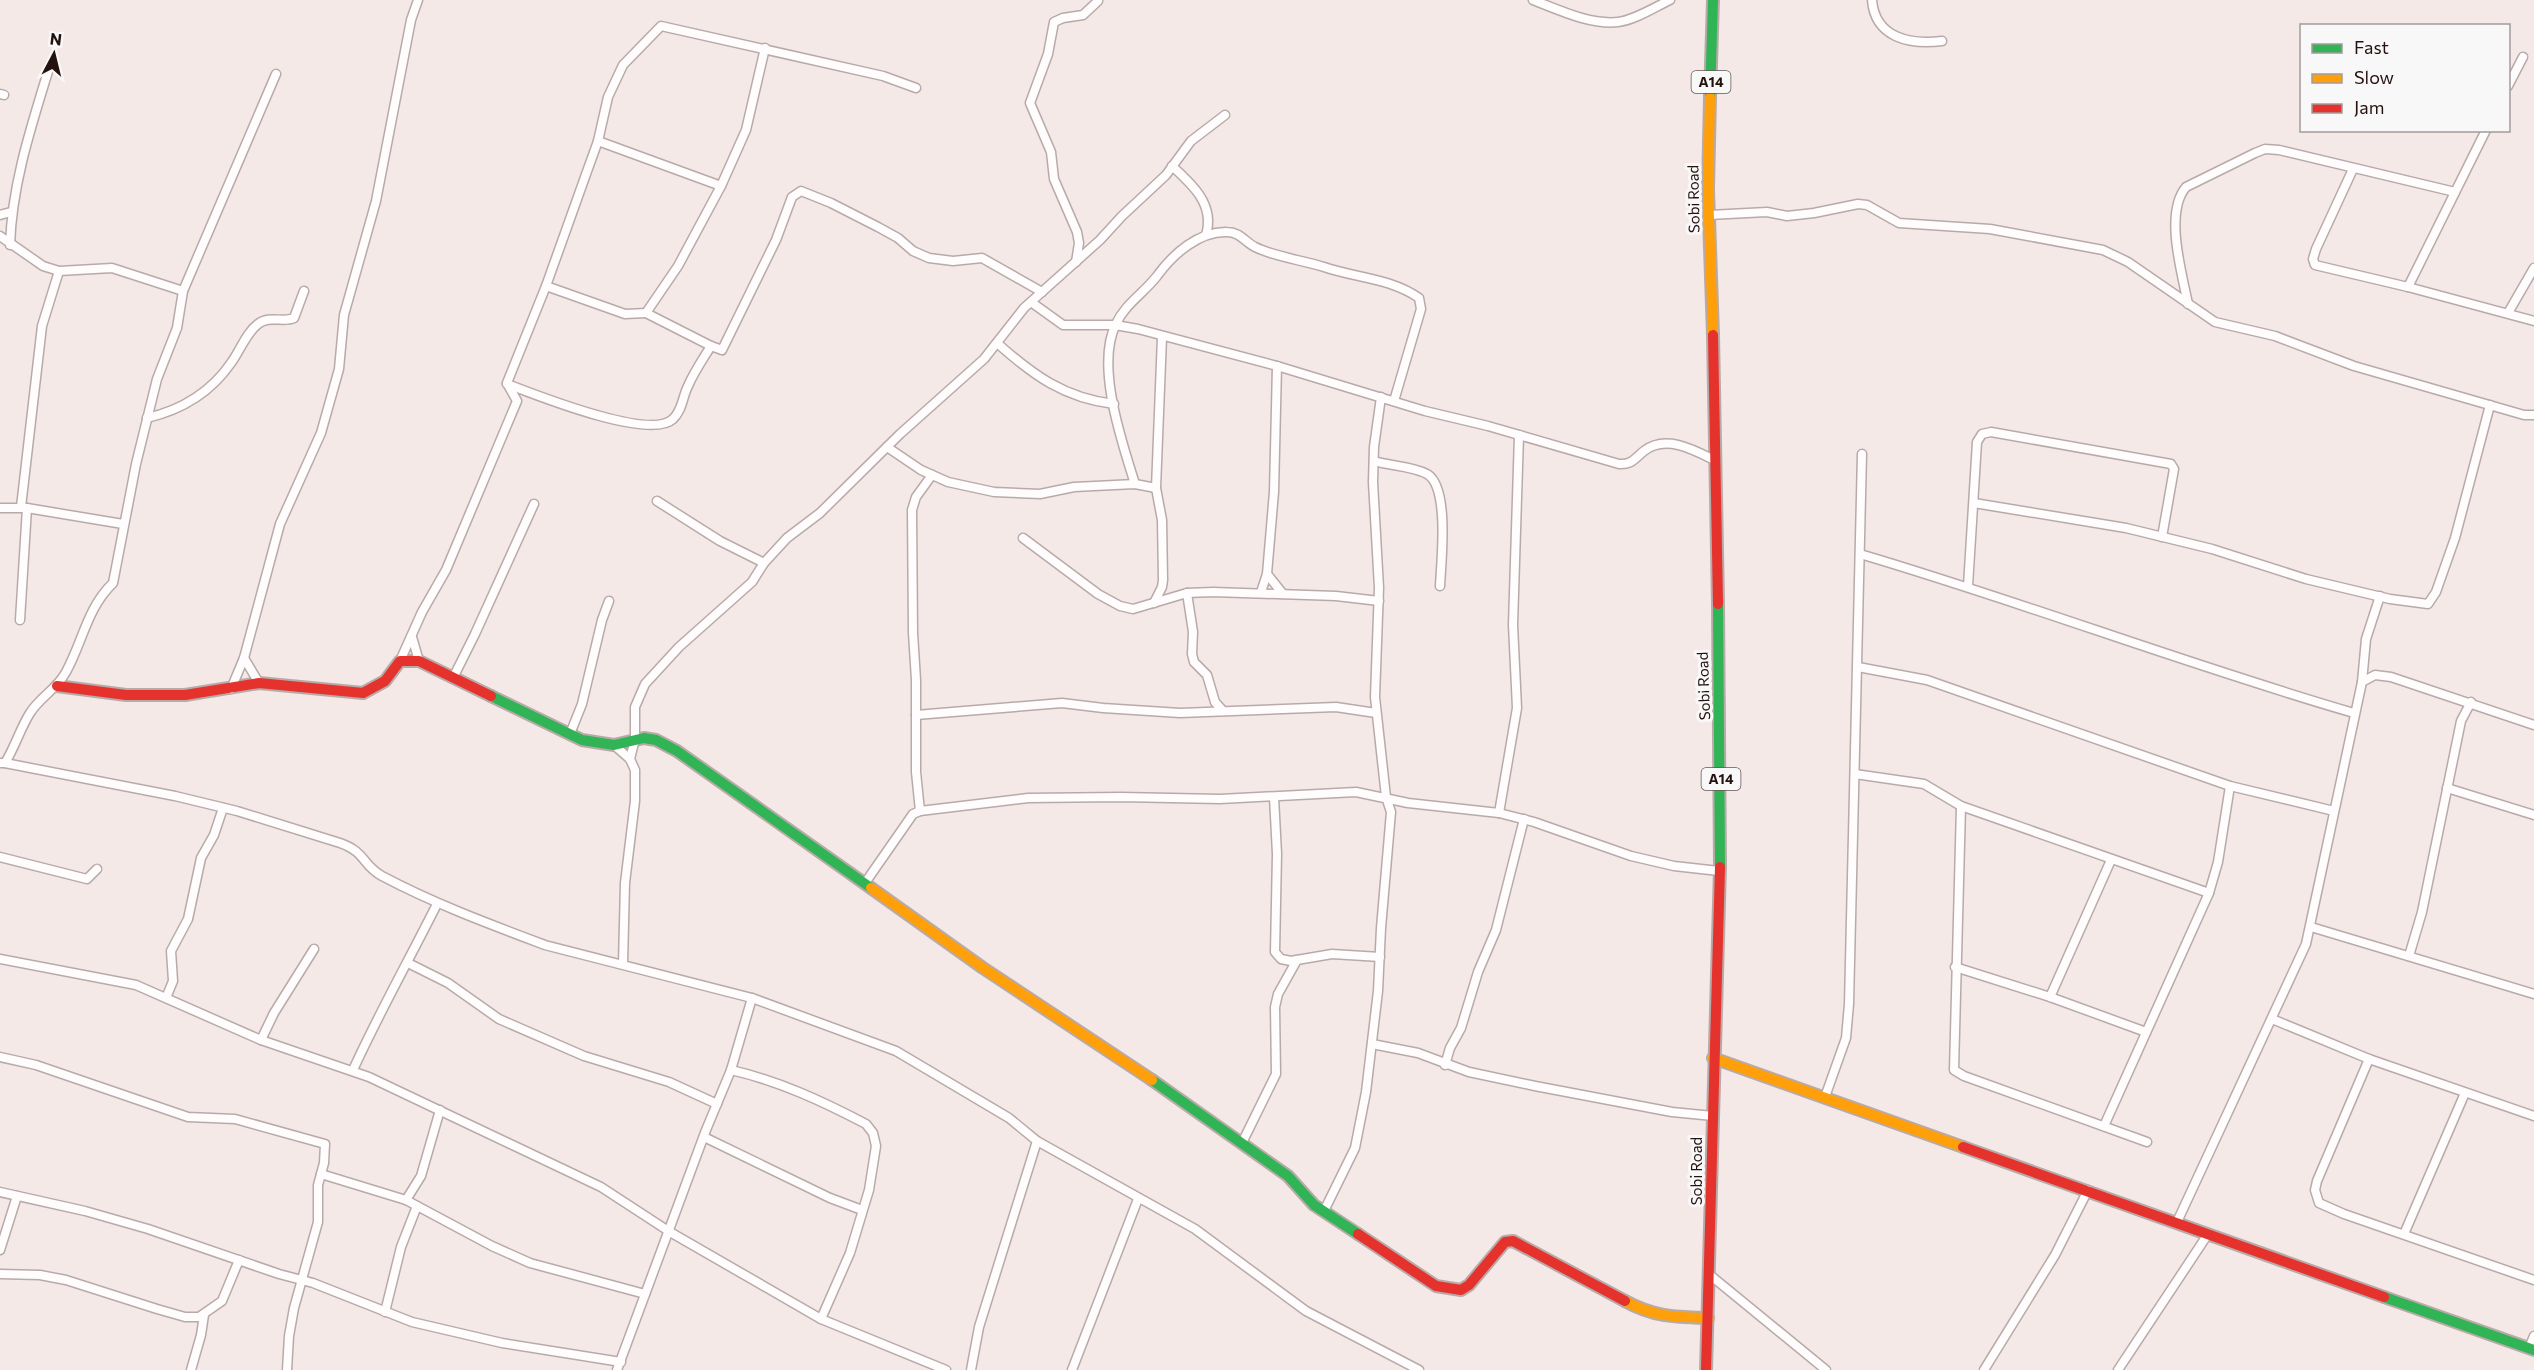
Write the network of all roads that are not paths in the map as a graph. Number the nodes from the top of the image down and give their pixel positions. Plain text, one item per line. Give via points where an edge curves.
1 (418, 0) edge
2 (1533, 0) edge
3 (1670, 0) edge
4 (1713, 0) edge
5 (1872, 0) edge
6 (1098, 1) edge
7 (1942, 41) dead end
8 (765, 48) junction
9 (2523, 57) dead end
10 (50, 64) dead end
11 (276, 74) dead end
12 (2510, 82) edge
13 (916, 88) dead end
14 (1225, 115) dead end
15 (2485, 132) edge
16 (598, 141) junction
17 (1173, 166) junction
18 (2353, 169) junction
19 (721, 186) junction
20 (2455, 192) junction
21 (11, 212) junction
22 (0, 215) edge
23 (1709, 215) junction
24 (1206, 235) junction
25 (0, 236) edge
26 (10, 245) junction
27 (1076, 262) junction
28 (2534, 268) edge
29 (59, 271) junction
30 (546, 286) junction
31 (2408, 287) junction
32 (183, 291) junction
33 (304, 291) dead end
34 (1042, 292) junction
35 (1031, 302) junction
36 (2188, 304) junction
37 (646, 313) junction
38 (2508, 314) junction
39 (2534, 321) edge
40 (1115, 325) junction
41 (1162, 337) junction
42 (998, 343) junction
43 (711, 346) junction
44 (1277, 366) junction
45 (507, 383) junction
46 (1381, 397) junction
47 (1394, 401) junction
48 (1114, 404) junction
49 (2490, 405) junction
50 (2534, 415) edge
51 (147, 418) junction
52 (1519, 435) junction
53 (887, 447) junction
54 (1862, 454) dead end
55 (1374, 461) junction
56 (1716, 461) junction
57 (932, 475) junction
58 (1135, 484) junction
59 (1156, 488) junction
60 (657, 501) dead end
61 (1974, 503) junction
62 (534, 504) dead end
63 (0, 508) edge
64 (24, 508) junction
65 (123, 524) junction
66 (2162, 537) junction
67 (1023, 538) dead end
68 (1860, 554) junction
69 (764, 563) junction
70 (1267, 574) junction
71 (1440, 586) dead end
72 (1968, 586) junction
73 (1162, 587) junction
74 (1261, 592) junction
75 (1187, 593) junction
76 (1283, 594) junction
77 (1178, 596) junction
78 (2380, 596) junction
79 (609, 601) dead end
80 (1379, 601) junction
81 (1154, 603) junction
82 (20, 620) dead end
83 (412, 637) junction
84 (244, 658) junction
85 (400, 661) junction
86 (419, 662) junction
87 (1858, 667) junction
88 (453, 678) junction
89 (2362, 682) junction
90 (259, 683) junction
91 (57, 686) junction
92 (231, 689) junction
93 (2471, 702) junction
94 (1223, 711) junction
95 (1376, 713) junction
96 (2354, 713) junction
97 (916, 715) junction
98 (2534, 724) edge
99 (570, 734) junction
100 (635, 739) junction
101 (614, 745) junction
102 (630, 759) junction
103 (2, 763) edge
104 (1855, 774) junction
105 (2230, 786) junction
106 (2447, 788) junction
107 (1274, 797) junction
108 (1386, 797) junction
109 (1961, 806) junction
110 (223, 808) junction
111 (920, 811) junction
112 (2334, 811) junction
113 (1499, 813) junction
114 (2534, 815) edge
115 (1524, 819) junction
116 (0, 857) edge
117 (2111, 860) junction
118 (97, 869) dead end
119 (1719, 871) junction
120 (866, 884) junction
121 (2209, 893) junction
122 (438, 904) junction
123 (2311, 927) junction
124 (314, 949) dead end
125 (2409, 956) junction
126 (1380, 957) junction
127 (0, 959) edge
128 (1297, 960) junction
129 (408, 963) junction
130 (623, 964) junction
131 (1955, 967) junction
132 (2534, 994) edge
133 (2050, 997) junction
134 (166, 998) junction
135 (752, 998) junction
136 (2272, 1019) junction
137 (2146, 1032) junction
138 (261, 1040) junction
139 (1372, 1044) junction
140 (0, 1057) edge
141 (1713, 1058) junction
142 (2369, 1059) junction
143 (1445, 1065) junction
144 (353, 1070) junction
145 (731, 1070) junction
146 (2465, 1093) junction
147 (1825, 1096) junction
148 (717, 1104) junction
149 (440, 1110) junction
150 (1713, 1116) junction
151 (2534, 1116) edge
152 (2104, 1126) junction
153 (704, 1137) junction
154 (1037, 1141) junction
155 (2147, 1142) dead end
156 (1242, 1143) junction
157 (321, 1174) junction
158 (2088, 1190) junction
159 (0, 1192) edge
160 (17, 1196) junction
161 (1138, 1199) junction
162 (406, 1200) junction
163 (417, 1206) junction
164 (862, 1210) junction
165 (1323, 1211) junction
166 (2177, 1222) junction
167 (670, 1232) junction
168 (2208, 1234) junction
169 (2404, 1234) junction
170 (0, 1250) edge
171 (239, 1260) junction
172 (0, 1274) edge
173 (1710, 1275) junction
174 (300, 1280) junction
175 (2534, 1280) edge
176 (645, 1294) junction
177 (385, 1312) junction
178 (204, 1315) junction
179 (1708, 1318) junction
180 (820, 1319) junction
181 (2533, 1342) edge
182 (620, 1367) edge
183 (191, 1370) edge
184 (287, 1370) edge
185 (946, 1370) edge
186 (971, 1370) edge
187 (1072, 1370) edge
188 (1419, 1370) edge
189 (1706, 1370) edge
190 (1826, 1370) edge
191 (1984, 1370) edge
192 (2118, 1370) edge

1 - 84 street via 376,201 344,315 339,369 321,433 280,524
2 - 3 street via 1572,15 1621,22
4 - 23 main road, Sobi Road / A14
5 - 7 street via 1873,14 1898,39 1921,44
6 - 27 street via 1083,15 1054,22 1048,54 1030,103 1051,152 1054,178 1077,232
8 - 13 street via 883,76
8 - 16 street via 661,26 622,65 608,97
8 - 19 street via 746,130
9 - 12 street
10 - 21 street
11 - 32 street
14 - 17 street via 1191,141
15 - 20 street
16 - 19 street
16 - 30 street
17 - 24 street via 1201,195 1209,224
17 - 27 street
18 - 20 street
18 - 31 street via 2316,249 2315,265
18 - 36 street via 2265,149 2186,187 2179,195 2176,242
19 - 37 street via 678,266
20 - 31 street
21 - 22 street
21 - 26 street
23 - 36 street via 1767,212 1787,216 1867,205 1899,223 1990,229 2103,250
23 - 56 main road, Sobi Road / A14
24 - 40 street via 1180,250
24 - 47 street via 1230,232 1264,250 1379,280 1419,298 1421,309
25 - 26 street
26 - 29 street via 43,266
27 - 34 street
28 - 38 street
29 - 32 street via 112,268
29 - 64 street via 42,326
30 - 37 street via 626,314
30 - 45 street
31 - 38 street
32 - 51 street via 177,328
33 - 51 street via 294,318 259,323 212,386 184,405
34 - 35 street
34 - 43 street via 982,258 929,258 878,227 801,191 792,196 776,240 722,350
35 - 40 street via 1063,325
35 - 42 street
36 - 49 street via 2227,327 2275,336 2354,366
37 - 43 street
38 - 39 street
40 - 41 street
40 - 48 street via 1108,364
41 - 44 street
41 - 59 street
42 - 48 street via 1029,372 1086,399
42 - 53 street
43 - 45 street via 687,387 681,410 671,421 657,425 581,412
44 - 46 street
44 - 70 street via 1274,492
45 - 83 street via 517,401 453,553
46 - 47 street
46 - 55 street
47 - 52 street
48 - 58 street
49 - 50 street
49 - 78 street via 2455,538 2431,601 2415,603
51 - 65 street
52 - 56 street via 1619,464 1628,464 1654,444 1664,443
52 - 113 street via 1513,625 1517,708
53 - 57 street
53 - 69 street
54 - 68 street
55 - 71 street via 1428,475 1436,482 1442,517
55 - 80 street
56 - 119 main road, Sobi Road / A14
57 - 58 street via 1018,495
57 - 97 street via 912,510
58 - 59 street
59 - 73 street via 1162,520
60 - 69 street
61 - 66 street
61 - 66 street via 1977,442 1982,434 1991,432 2145,459 2173,466
61 - 72 street
62 - 88 street
63 - 64 street
64 - 65 street
64 - 82 street
65 - 91 street via 113,583 90,612
66 - 78 street
67 - 81 street via 1120,606 1133,609
68 - 72 street
68 - 87 street
69 - 100 street via 752,582 679,647 645,684 635,707
70 - 74 street
70 - 76 street
72 - 96 street
73 - 77 street
73 - 81 street
74 - 75 street
74 - 76 street
75 - 77 street
75 - 94 street via 1194,662 1207,675 1215,702
76 - 80 street
77 - 81 street
78 - 89 street via 2366,639
79 - 99 street via 582,704
80 - 95 street
83 - 85 street
83 - 86 street
84 - 90 street
84 - 92 street
85 - 86 main road
85 - 90 main road via 393,675 363,693
86 - 88 main road
87 - 104 street
87 - 105 street via 1927,680
88 - 99 main road
89 - 93 street via 2375,675 2391,677
89 - 96 street
90 - 92 main road
91 - 92 main road via 126,694 185,695
91 - 103 street via 29,715 14,749
93 - 98 street
93 - 106 street via 2461,722
94 - 95 street via 1336,707
94 - 97 street via 1180,713 1062,703
95 - 108 street
96 - 112 street
97 - 111 street
99 - 101 main road
100 - 101 main road
100 - 102 street
100 - 120 main road via 656,740 677,752
101 - 102 street
102 - 130 street via 635,770 635,801 625,883
103 - 110 street
104 - 109 street via 1924,784
104 - 147 street via 1846,1038
105 - 112 street
105 - 121 street
106 - 114 street
106 - 125 street
107 - 108 street via 1356,792
107 - 111 street via 1028,798
107 - 128 street via 1275,952 1281,959
108 - 113 street
108 - 126 street via 1391,812
109 - 117 street
109 - 131 street
110 - 122 street via 353,848 372,871
110 - 134 street via 201,858 188,919 171,951 173,981
111 - 120 street via 913,814
112 - 123 street
113 - 115 street
115 - 119 street via 1631,856
115 - 143 street via 1496,930
116 - 118 street via 87,879
117 - 121 street
117 - 133 street
119 - 141 main road, Sobi Road / A14
120 - 156 main road
121 - 137 street
122 - 129 street
122 - 130 street via 544,945
123 - 125 street
123 - 136 street
124 - 138 street
125 - 132 street
126 - 128 street via 1332,954
126 - 139 street
127 - 134 street via 102,977
128 - 156 street via 1275,1007 1276,1074
129 - 144 street via 387,997
129 - 148 street via 448,983 499,1019 584,1056 669,1082
130 - 135 street
131 - 133 street
131 - 152 street via 1956,1072
133 - 137 street
134 - 138 street
135 - 145 street
135 - 154 street via 896,1051 1009,1118
136 - 142 street
136 - 166 street
137 - 152 street
138 - 144 street
139 - 143 street via 1419,1053
139 - 165 street via 1355,1148
140 - 157 street via 36,1065 188,1117 235,1119 320,1142 326,1149
141 - 147 main road
141 - 150 main road, Sobi Road / A14
142 - 146 street
142 - 169 street via 2317,1181 2316,1198 2344,1215
143 - 150 street via 1547,1089
144 - 149 street
145 - 148 street
145 - 164 street via 800,1092 866,1124 876,1146
146 - 151 street
146 - 169 street
147 - 158 main road
148 - 153 street
149 - 162 street via 421,1176
149 - 167 street via 601,1187
150 - 173 main road, Sobi Road / A14
152 - 155 street
153 - 164 street
153 - 167 street
154 - 161 street
154 - 186 street via 979,1327
156 - 165 main road via 1288,1176
157 - 162 street
157 - 174 street via 318,1222
158 - 166 main road
158 - 191 street via 2055,1255
159 - 160 street
160 - 170 street
160 - 171 street via 148,1228
161 - 187 street
161 - 188 street via 1195,1229 1306,1311
162 - 163 street
163 - 176 street via 531,1263
163 - 177 street via 401,1247
164 - 180 street via 850,1253
165 - 179 main road via 1443,1288 1461,1290 1469,1285 1505,1242 1513,1241 1643,1311 1666,1317
166 - 168 main road
167 - 176 street
167 - 180 street
168 - 181 main road
168 - 192 street
169 - 175 street
171 - 174 street
171 - 178 street via 222,1301
172 - 178 street via 66,1280 185,1317
173 - 179 main road, Sobi Road / A14
173 - 190 street
174 - 177 street
174 - 184 street
176 - 182 street
177 - 182 street via 412,1322
178 - 183 street
179 - 189 main road, Sobi Road / A14
180 - 185 street

